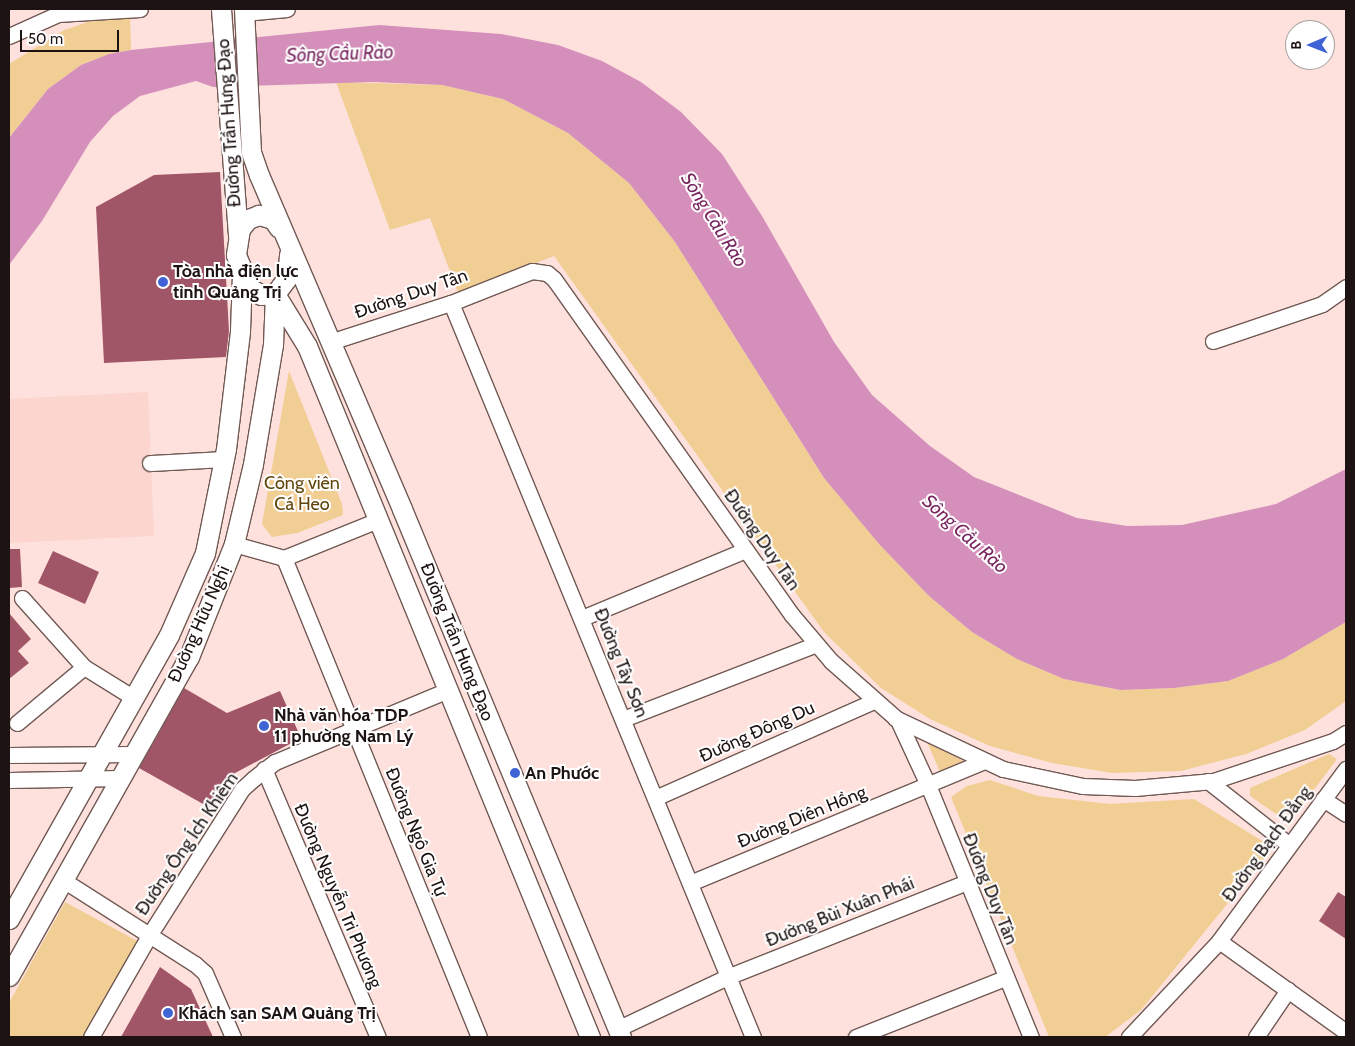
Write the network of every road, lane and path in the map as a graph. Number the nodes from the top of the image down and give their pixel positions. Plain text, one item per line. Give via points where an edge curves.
1 (140, 9) edge
2 (221, 9) edge
3 (287, 9) edge
4 (57, 11) edge
5 (244, 16) edge
6 (9, 36) edge
7 (280, 228) junction
8 (238, 236) junction
9 (288, 248) junction
10 (242, 273) junction
11 (1346, 287) edge
12 (275, 294) junction
13 (451, 303) junction
14 (1213, 341) dead end
15 (330, 342) junction
16 (225, 459) junction
17 (150, 463) dead end
18 (402, 509) junction
19 (378, 520) junction
20 (234, 544) junction
21 (746, 550) junction
22 (284, 558) junction
23 (22, 598) dead end
24 (582, 618) junction
25 (816, 644) junction
26 (84, 667) junction
27 (448, 690) junction
28 (134, 698) junction
29 (874, 701) junction
30 (894, 717) junction
31 (623, 719) junction
32 (17, 723) dead end
33 (353, 728) junction
34 (1346, 733) edge
35 (102, 754) junction
36 (134, 754) junction
37 (9, 755) edge
38 (985, 761) junction
39 (264, 769) junction
40 (1346, 769) edge
41 (120, 778) junction
42 (88, 779) junction
43 (9, 780) edge
44 (1208, 781) junction
45 (928, 785) junction
46 (655, 798) junction
47 (1323, 799) junction
48 (1346, 814) edge
49 (1288, 844) junction
50 (63, 880) junction
51 (967, 882) junction
52 (690, 884) junction
53 (9, 919) edge
54 (150, 934) junction
55 (1219, 941) junction
56 (9, 976) edge
57 (727, 977) junction
58 (1005, 978) junction
59 (1288, 990) junction
60 (1346, 1032) edge
61 (619, 1033) edge
62 (91, 1037) edge
63 (233, 1037) edge
64 (378, 1037) edge
65 (479, 1037) edge
66 (590, 1037) edge
67 (597, 1037) edge
68 (753, 1037) edge
69 (856, 1037) edge
70 (1031, 1037) edge
71 (1129, 1037) edge
72 (1256, 1037) edge

1 - 4 street
2 - 8 main road, Đường Trần Hưng Đạo
3 - 5 street
4 - 6 street
5 - 7 main road, Đường Trần Hưng Đạo via 251,152
7 - 8 main road, Đường Trần Hưng Đạo via 266,216 252,216 244,223
7 - 9 main road, Đường Trần Hưng Đạo
8 - 10 main road, Đường Trần Hưng Đạo via 236,255
9 - 12 main road, Đường Trần Hưng Đạo via 286,278
9 - 15 main road, Đường Trần Hưng Đạo
10 - 12 main road, Đường Trần Hưng Đạo via 255,292
10 - 16 main road, Đường Hữu Nghị via 240,331
11 - 14 street via 1322,304
12 - 19 main road, Đường Trần Hưng Đạo via 307,346
12 - 20 main road, Đường Hữu Nghị via 273,345 253,464
13 - 15 street, Đường Duy Tân
13 - 21 street, Đường Duy Tân via 532,270 547,273
13 - 24 street, Đường Tây Sơn
15 - 18 main road, Đường Trần Hưng Đạo
16 - 17 street
16 - 28 main road, Đường Hữu Nghị via 204,553 170,635
18 - 19 main road
18 - 61 main road, Đường Trần Hưng Đạo
19 - 22 street
19 - 27 main road, Đường Trần Hưng Đạo
20 - 22 street
20 - 36 main road, Đường Hữu Nghị via 188,657
21 - 24 street
21 - 25 street, Đường Duy Tân
22 - 33 street, Đường Ngô Gia Tự
23 - 26 street
24 - 31 street, Đường Tây Sơn
25 - 29 street, Đường Duy Tân
25 - 31 street
26 - 28 street
26 - 32 street
27 - 33 street, Đường Ông Ích Khiêm
27 - 66 main road, Đường Trần Hưng Đạo
28 - 35 main road, Đường Hữu Nghị
29 - 30 street, Đường Duy Tân
29 - 46 street, Đường Đông Du
30 - 38 street
30 - 45 street, Đường Duy Tân
31 - 46 street, Đường Tây Sơn
33 - 39 street, Đường Ông Ích Khiêm
33 - 65 street, Đường Ngô Gia Tự
34 - 44 street via 1333,741
35 - 36 street
35 - 37 street
35 - 42 main road, Đường Hữu Nghị
36 - 41 main road, Đường Hữu Nghị
38 - 44 street via 1003,769 1083,786 1155,788
38 - 45 street, Đường Diên Hồng
39 - 54 street, Đường Ông Ích Khiêm via 242,789
39 - 64 street, Đường Nguyễn Tri Phương
40 - 47 street, Đường Bạch Đằng
41 - 42 street
41 - 50 main road, Đường Hữu Nghị
42 - 43 street
42 - 53 main road, Đường Hữu Nghị
44 - 49 street
45 - 51 street, Đường Duy Tân
45 - 52 street, Đường Diên Hồng
46 - 52 street, Đường Tây Sơn
47 - 48 street
47 - 49 street, Đường Bạch Đằng
49 - 55 street, Đường Bạch Đằng
50 - 54 street
50 - 56 main road, Đường Hữu Nghị
51 - 57 street, Đường Bùi Xuân Phái
51 - 58 street, Đường Duy Tân
52 - 57 street, Đường Tây Sơn
54 - 62 street, Đường Ông Ích Khiêm
54 - 63 street via 205,973
55 - 59 street
55 - 71 street, Đường Bạch Đằng
57 - 61 street, Đường Bùi Xuân Phái
57 - 68 street, Đường Tây Sơn
58 - 69 street
58 - 70 street, Đường Duy Tân
59 - 60 street
59 - 72 street
61 - 67 main road

